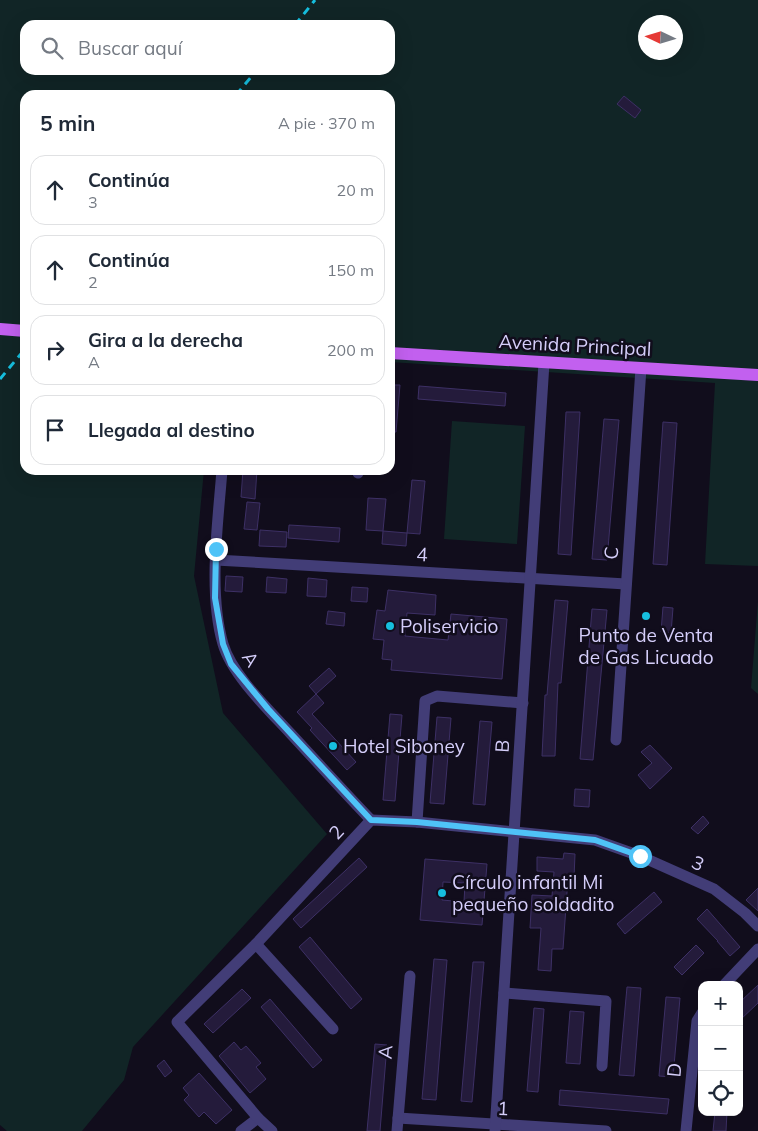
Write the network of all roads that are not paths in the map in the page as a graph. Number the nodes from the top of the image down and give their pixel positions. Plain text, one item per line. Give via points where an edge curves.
1 (0, 329) edge
2 (20, 331) edge
3 (395, 353) edge
4 (544, 363) junction
5 (641, 368) junction
6 (758, 375) edge
7 (222, 475) edge
8 (216, 560) junction
9 (530, 578) junction
10 (626, 584) junction
11 (522, 703) junction
12 (616, 740) dead end
13 (371, 820) junction
14 (417, 822) junction
15 (514, 832) junction
16 (615, 847) joint
17 (758, 926) edge
18 (256, 944) junction
19 (758, 949) edge
20 (410, 976) dead end
21 (728, 981) edge
22 (504, 993) junction
23 (698, 1019) edge
24 (334, 1028) dead end
25 (602, 1066) dead end
26 (258, 1118) junction
27 (398, 1118) junction
28 (496, 1128) edge
29 (241, 1131) edge
30 (272, 1131) edge
31 (397, 1131) edge
32 (606, 1131) edge
33 (686, 1131) edge

1 - 2 main road
3 - 4 main road, Avenida Principal
4 - 5 main road, Avenida Principal
4 - 9 street, B
5 - 6 main road, Avenida Principal
5 - 10 street, C
7 - 8 street, A
8 - 9 street, 4
8 - 13 street, A via 215,598 223,644 231,664 268,709
9 - 10 street, 4
9 - 11 street, B
10 - 12 street, C
11 - 14 street via 437,696 424,701
11 - 15 street, B
13 - 14 street, 2
13 - 18 street, 2
14 - 15 street, 2
15 - 16 street, 2 via 595,840
15 - 22 street, B
16 - 17 street, 3 via 714,889
18 - 24 street
18 - 26 street, 2 via 177,1022
19 - 21 street
20 - 27 street, A
22 - 25 street via 606,1001
22 - 28 street, B
23 - 33 street, D
26 - 29 street
26 - 30 street
27 - 28 street, 1
27 - 31 street, A
28 - 32 street, 1

